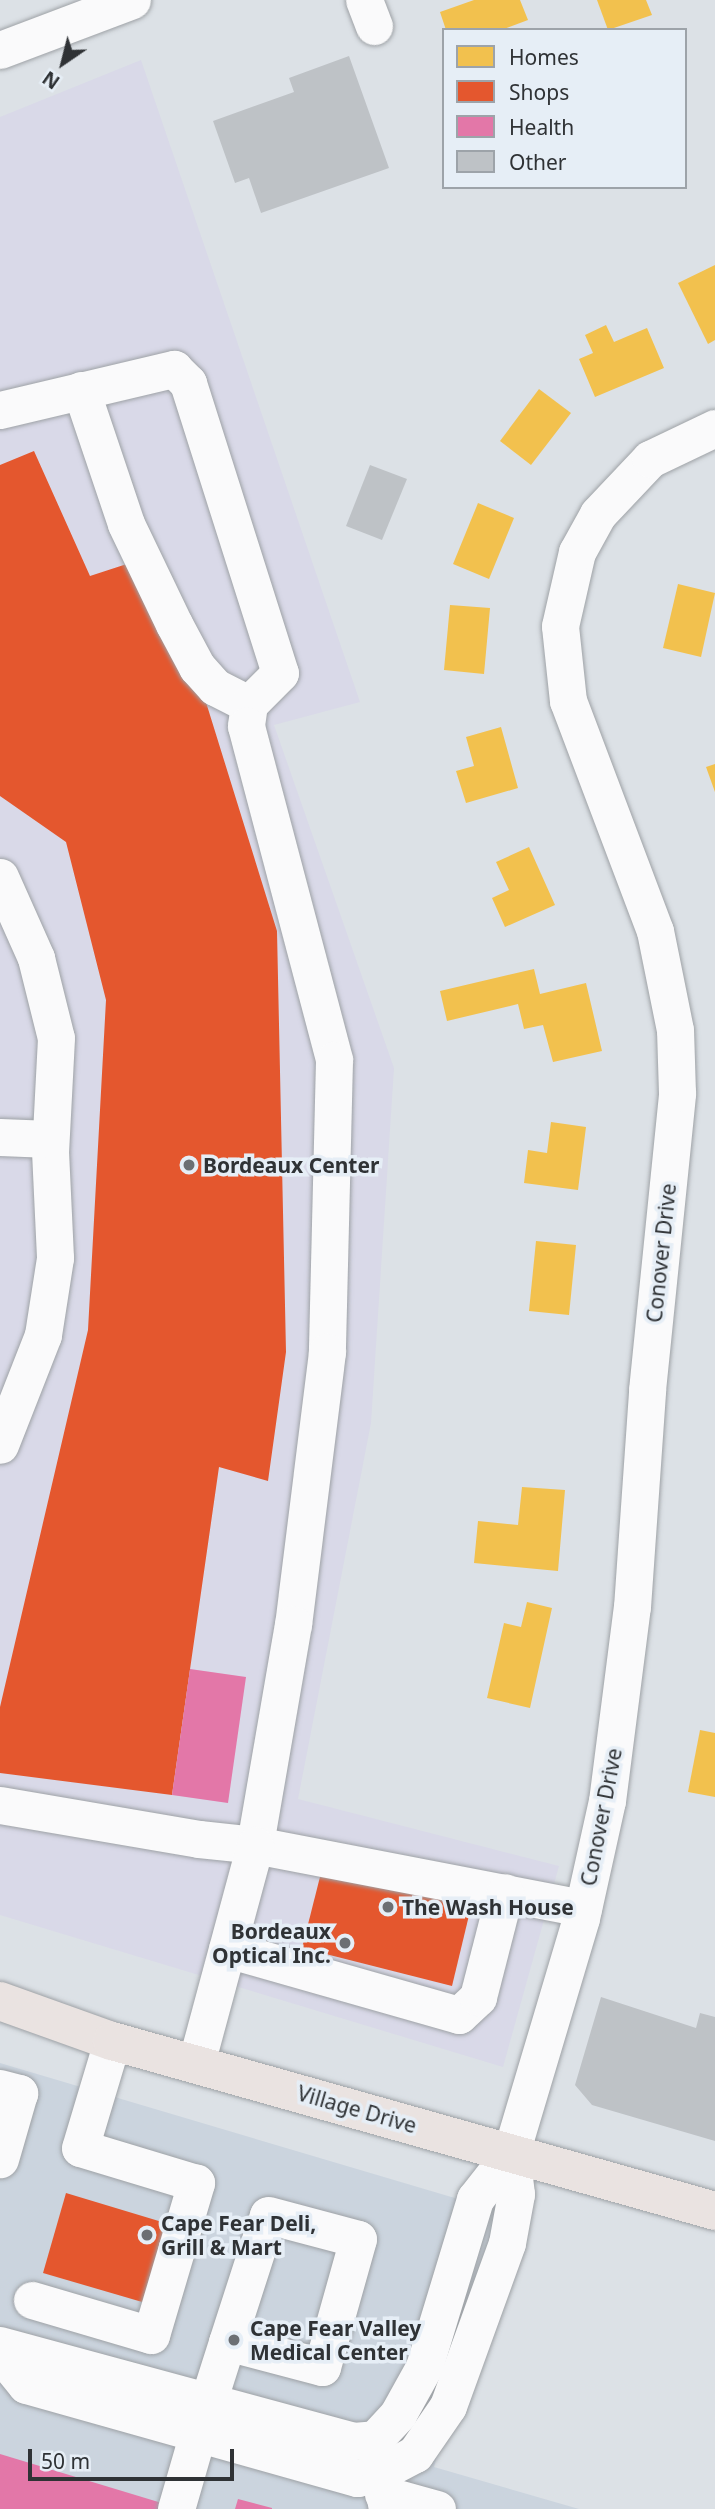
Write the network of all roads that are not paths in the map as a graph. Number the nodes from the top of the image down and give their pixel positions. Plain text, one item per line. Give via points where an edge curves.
1 (132, 0) edge
2 (0, 50) edge
3 (81, 390) junction
4 (0, 410) edge
5 (715, 428) edge
6 (249, 704) junction
7 (0, 877) edge
8 (0, 1137) edge
9 (50, 1139) junction
10 (0, 1445) edge
11 (0, 1805) edge
12 (255, 1844) junction
13 (505, 1892) junction
14 (583, 1908) junction
15 (228, 1949) junction
16 (0, 2001) edge
17 (112, 2040) junction
18 (196, 2064) junction
19 (0, 2088) edge
20 (511, 2152) junction
21 (0, 2159) edge
22 (715, 2211) edge
23 (32, 2300) dead end
24 (227, 2342) dead end
25 (0, 2345) edge
26 (0, 2353) edge
27 (203, 2417) junction
28 (381, 2479) edge
29 (176, 2509) edge
30 (437, 2509) edge

1 - 2 street
3 - 4 street
3 - 6 street via 126,524 197,667 215,687
3 - 6 street via 174,369 188,383 280,673
5 - 14 street, Conover Drive via 650,459 598,514 577,552 560,626 568,701 661,953 675,1030 677,1093 623,1701
6 - 12 street via 246,726 334,1060 327,1352 293,1624
7 - 9 street via 36,958 52,1016 56,1038
8 - 9 street
9 - 10 street via 55,1258 43,1335
11 - 12 street via 198,1839
12 - 13 street
12 - 15 street
13 - 14 street
13 - 15 street via 478,1997 459,2015
14 - 20 street, Conover Drive
15 - 18 street
16 - 17 main road, Village Drive
17 - 18 main road, Village Drive
17 - 23 street via 80,2148 197,2183 151,2335
18 - 20 main road, Village Drive
19 - 21 street via 19,2093
20 - 22 main road, Village Drive
20 - 28 street via 475,2199 424,2367 398,2414
24 - 27 street
25 - 27 street
26 - 27 street via 26,2385
27 - 28 street via 353,2441
27 - 29 street
28 - 30 street

